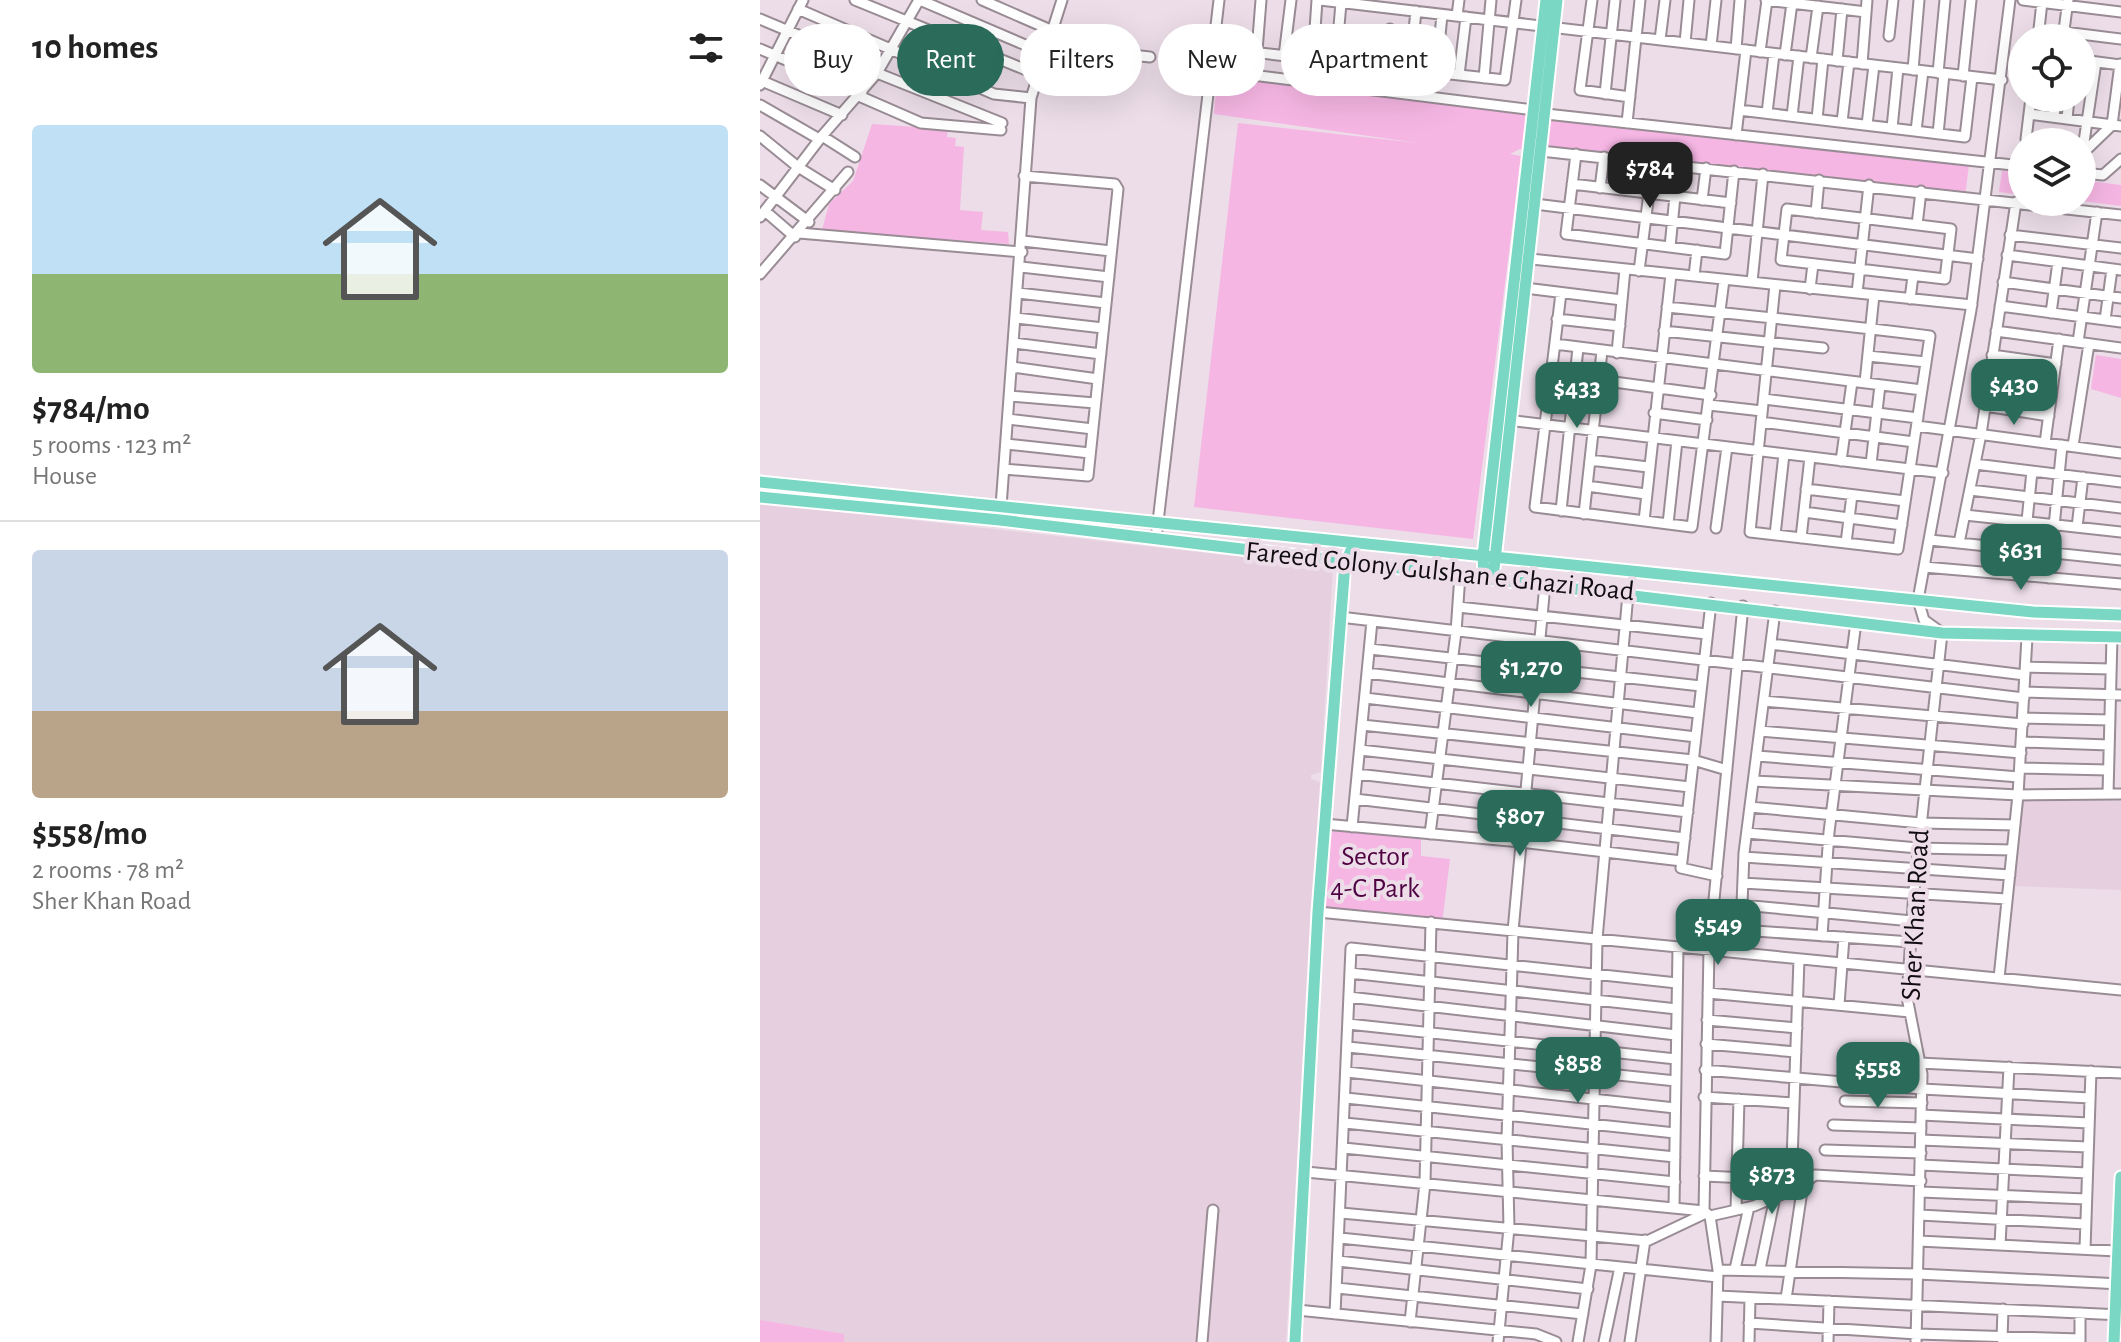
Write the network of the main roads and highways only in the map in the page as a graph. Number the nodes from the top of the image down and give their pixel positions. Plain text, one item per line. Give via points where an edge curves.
1 (1546, 0) edge
2 (1557, 0) edge
3 (1549, 27) junction
4 (1540, 112) junction
5 (1523, 258) junction
6 (1505, 420) junction
7 (760, 482) edge
8 (760, 497) edge
9 (1001, 514) junction
10 (1354, 544) junction
11 (1488, 556) junction
12 (1345, 563) junction
13 (1488, 578) junction
14 (2121, 615) edge
15 (2116, 637) edge
16 (2121, 1177) edge
17 (2118, 1284) edge
18 (2118, 1315) edge
19 (1295, 1342) edge
20 (2114, 1342) edge

1 - 3 main road
2 - 3 main road
3 - 4 main road
4 - 5 main road
4 - 5 main road via 1535,204
5 - 6 main road
5 - 6 main road via 1525,288
6 - 11 main road
7 - 9 main road, Fareed Colony Gulshan e Ghazi Road
8 - 9 main road, Fareed Colony Gulshan e Ghazi Road
9 - 10 main road, Fareed Colony Gulshan e Ghazi Road
9 - 12 main road, Fareed Colony Gulshan e Ghazi Road
10 - 11 main road, Fareed Colony Gulshan e Ghazi Road
10 - 12 main road
11 - 13 main road
11 - 14 main road, Fareed Colony Gulshan e Ghazi Road via 2033,612
12 - 13 main road, Fareed Colony Gulshan e Ghazi Road
12 - 19 main road via 1318,912
13 - 15 main road, Fareed Colony Gulshan e Ghazi Road via 1942,633
16 - 17 main road
17 - 18 main road
18 - 20 main road

